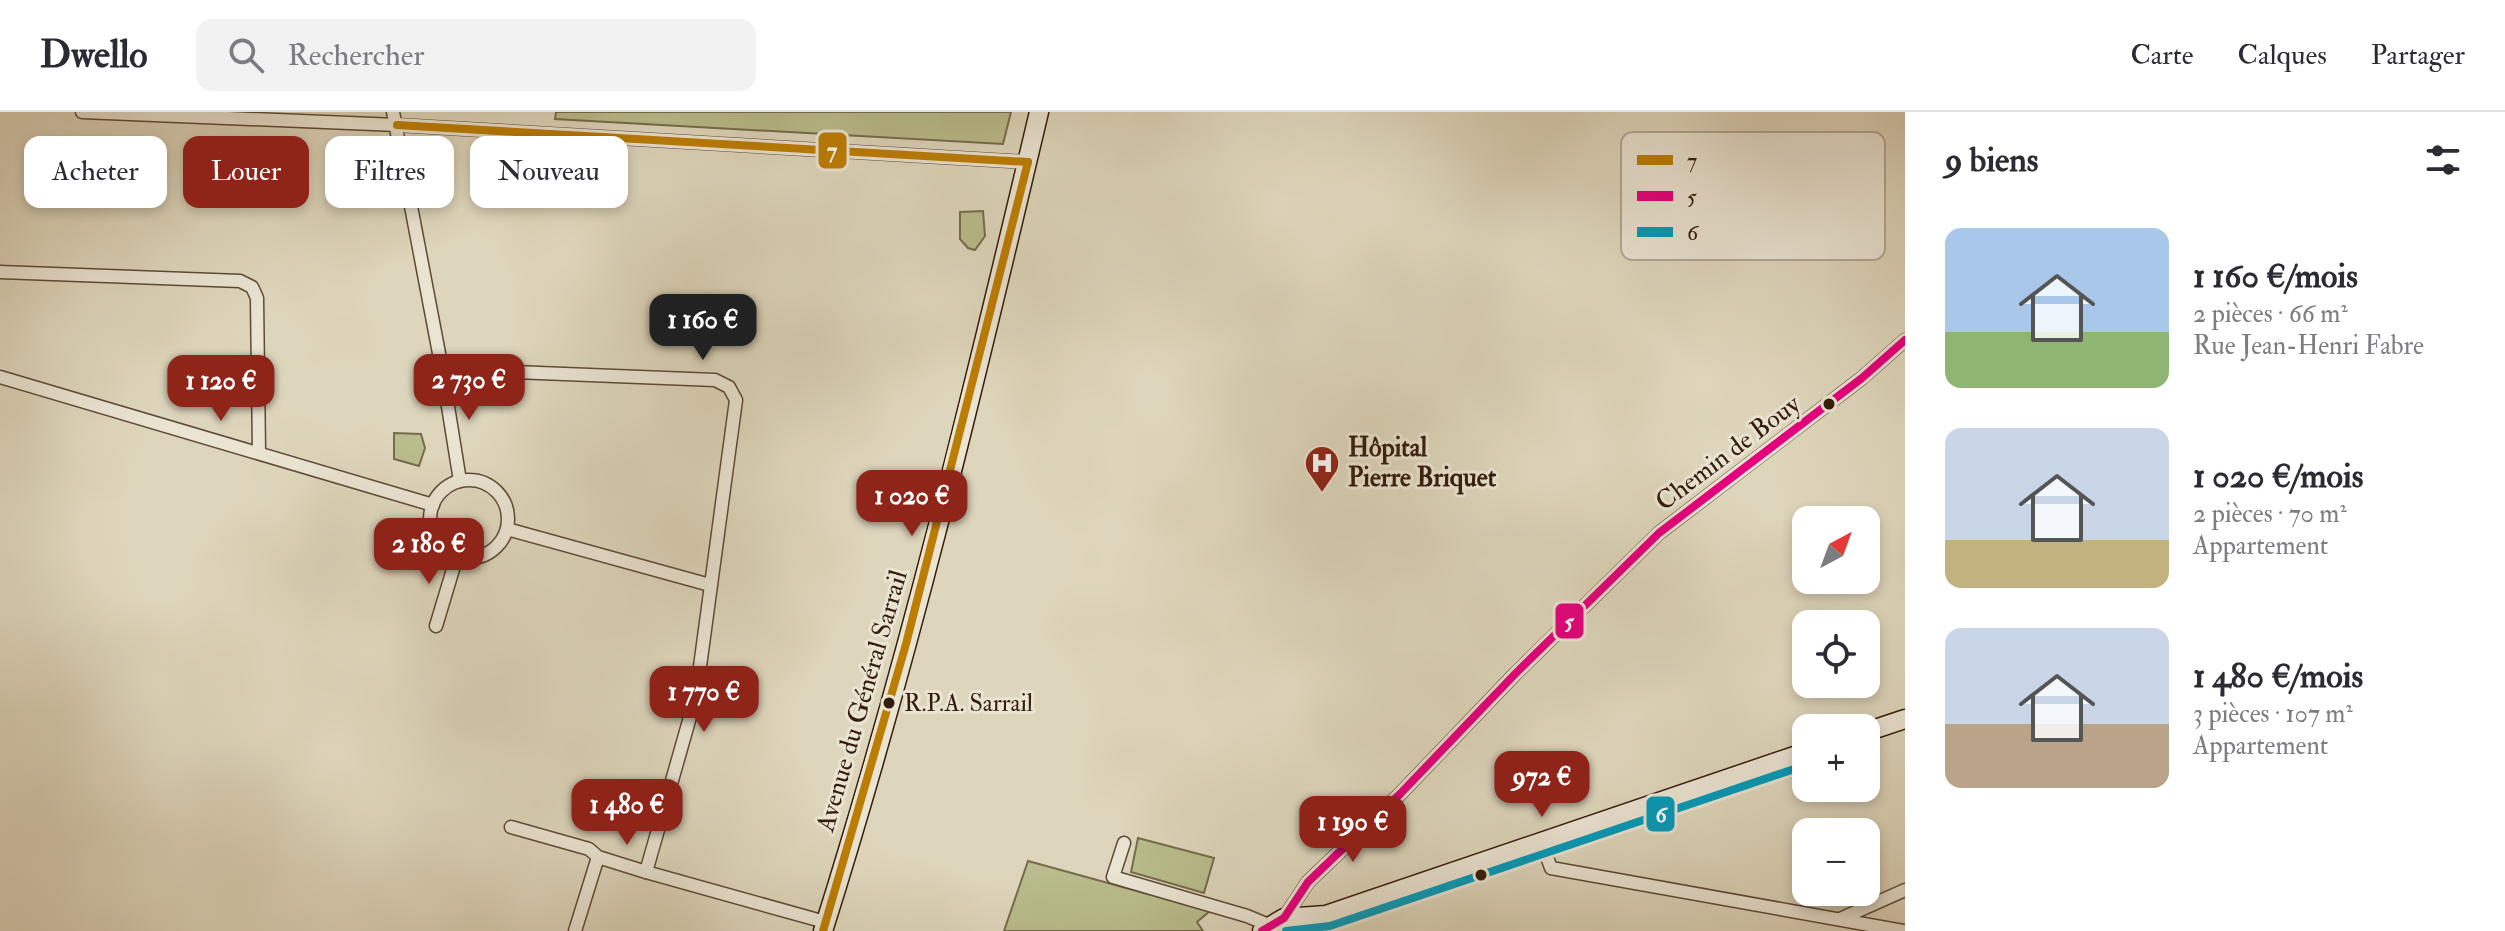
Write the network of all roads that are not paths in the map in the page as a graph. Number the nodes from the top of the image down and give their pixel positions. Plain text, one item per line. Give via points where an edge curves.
1 (82, 112) edge
2 (393, 112) edge
3 (1039, 112) edge
4 (397, 125) junction
5 (1028, 162) junction
6 (0, 272) edge
7 (1905, 340) edge
8 (442, 369) junction
9 (0, 377) edge
10 (259, 453) junction
11 (460, 481) junction
12 (433, 505) junction
13 (507, 529) junction
14 (457, 556) junction
15 (710, 585) junction
16 (436, 626) dead end
17 (1905, 719) edge
18 (1880, 727) edge
19 (1792, 757) edge
20 (511, 827) dead end
21 (1541, 841) junction
22 (1124, 843) dead end
23 (598, 857) junction
24 (646, 872) junction
25 (1905, 890) edge
26 (1840, 919) junction
27 (1272, 925) edge
28 (824, 927) edge
29 (575, 931) edge
30 (1903, 931) edge

1 - 4 street
2 - 4 street
3 - 5 main road, Avenue du Général Sarrail
4 - 5 street
4 - 8 street
5 - 28 main road, Avenue du Général Sarrail via 901,662
6 - 10 street via 240,281 252,287 257,298
7 - 27 street, Chemin de Bouy via 1659,533 1308,882
8 - 11 street
8 - 15 street via 715,380 729,387 736,400
9 - 10 street
10 - 12 street
11 - 12 street via 448,485
11 - 13 street via 473,480 497,492 508,515
12 - 14 street via 430,517 437,541
13 - 14 street via 488,553
13 - 15 street
14 - 16 street
15 - 24 street via 696,696
17 - 18 main road
19 - 21 main road
20 - 23 street via 589,849
21 - 26 street via 1551,868
21 - 27 main road via 1326,915
22 - 27 street via 1113,877
23 - 24 street
23 - 29 street
24 - 28 street
25 - 26 street
26 - 30 street

